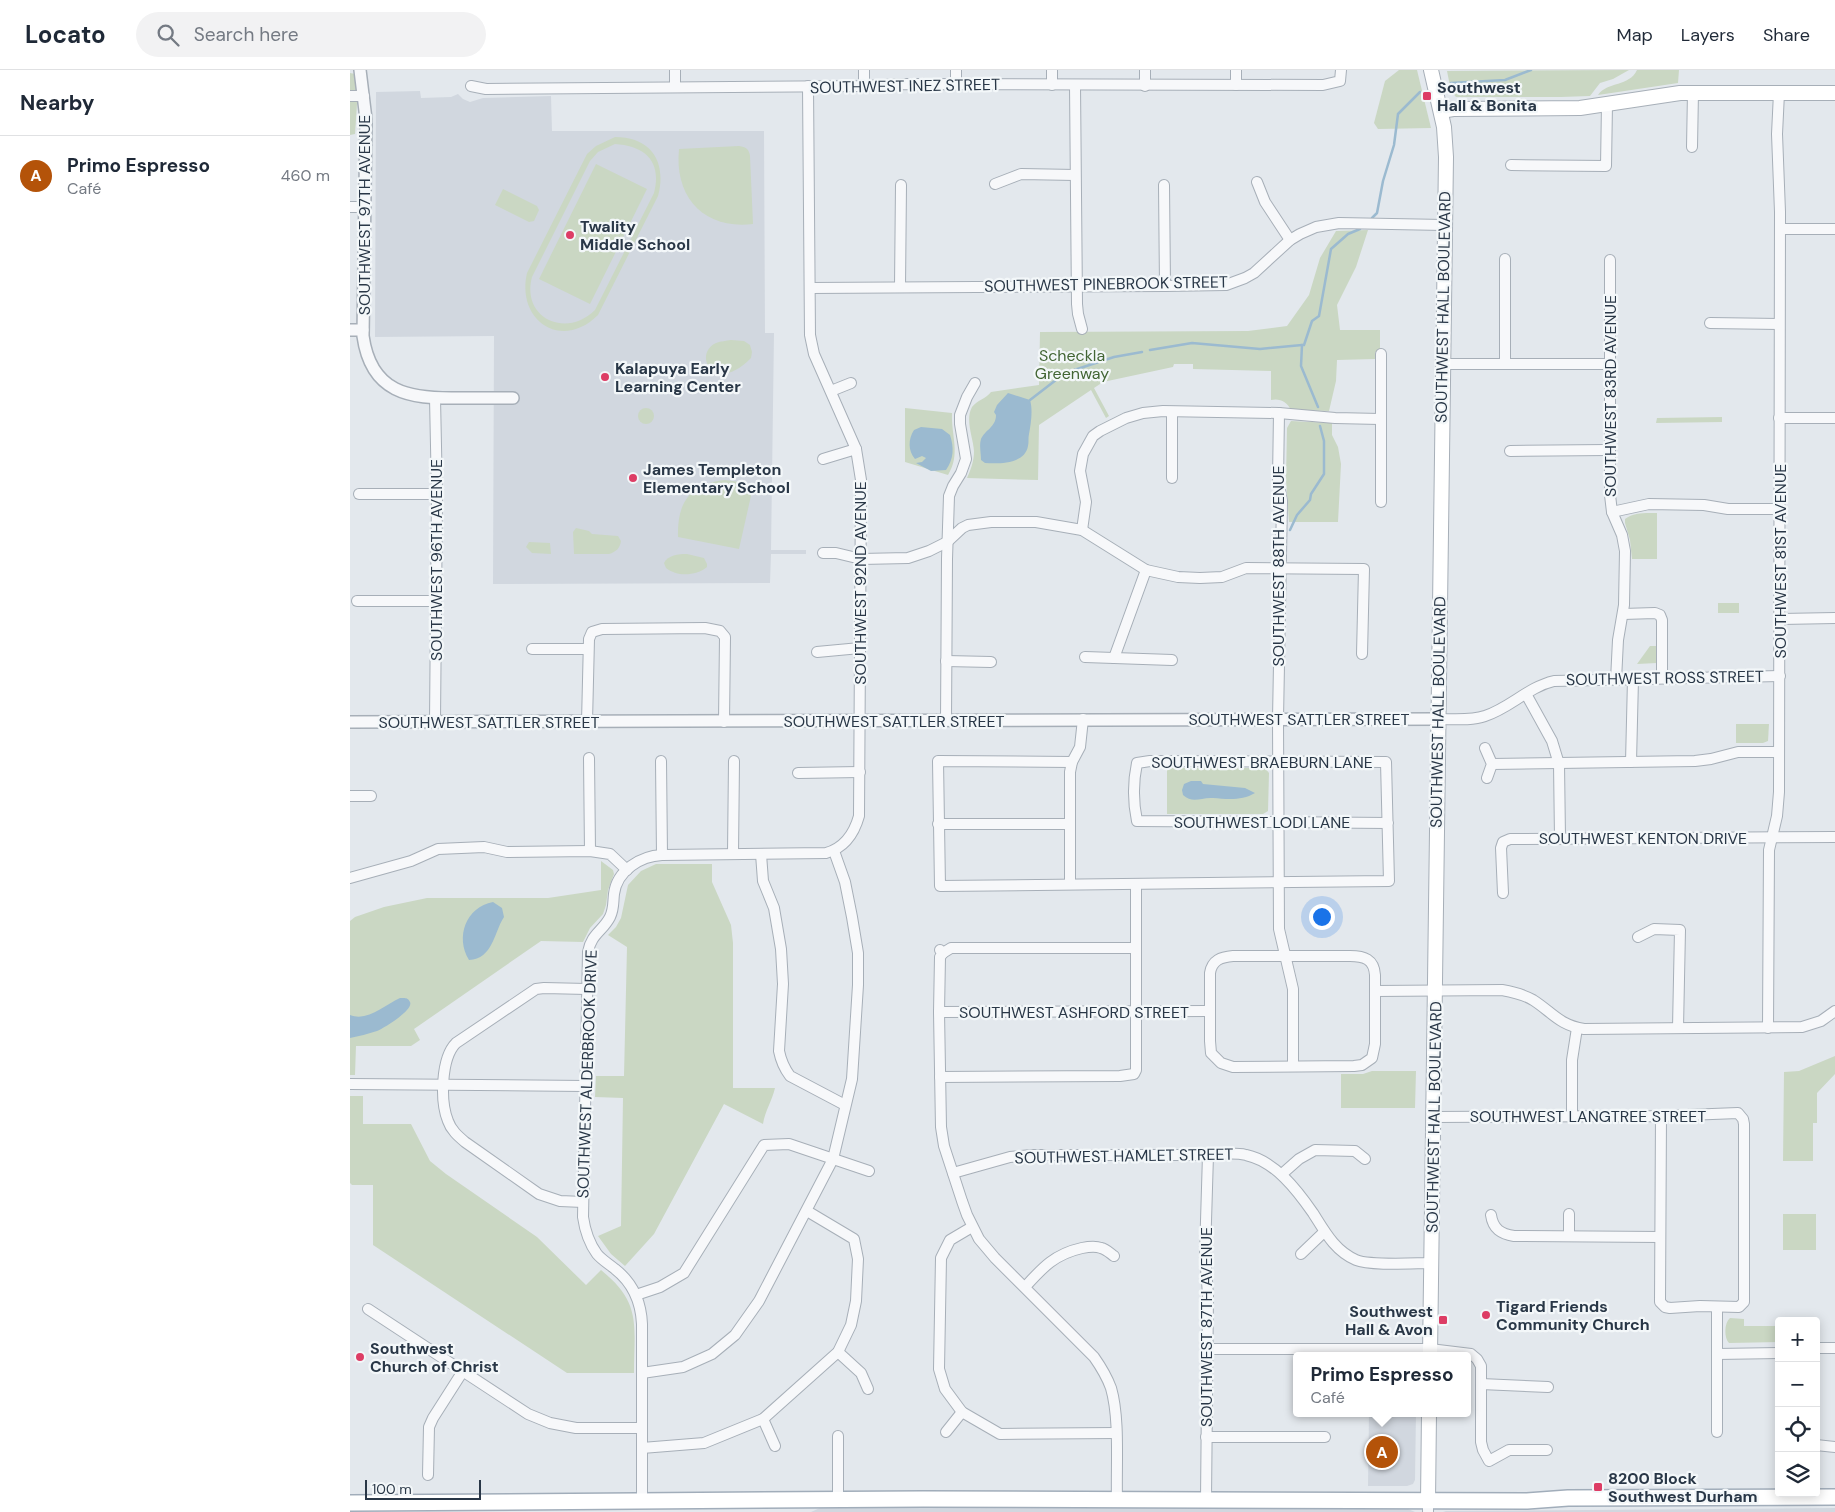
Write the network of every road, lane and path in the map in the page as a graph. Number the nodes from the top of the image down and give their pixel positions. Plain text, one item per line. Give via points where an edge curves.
1 (360, 70) edge
2 (675, 70) edge
3 (864, 70) edge
4 (956, 70) edge
5 (1052, 70) edge
6 (1145, 70) edge
7 (1236, 70) edge
8 (1340, 70) edge
9 (1431, 70) edge
10 (956, 84) junction
11 (1052, 85) junction
12 (1075, 85) junction
13 (1236, 85) junction
14 (471, 86) dead end
15 (808, 86) junction
16 (864, 86) junction
17 (1145, 86) junction
18 (675, 87) junction
19 (1693, 92) junction
20 (1779, 93) junction
21 (1835, 93) edge
22 (350, 96) edge
23 (364, 96) junction
24 (1607, 104) junction
25 (1440, 111) junction
26 (1692, 147) dead end
27 (1511, 165) dead end
28 (1075, 175) junction
29 (1257, 182) dead end
30 (995, 184) dead end
31 (901, 185) dead end
32 (1164, 186) dead end
33 (350, 207) edge
34 (365, 207) junction
35 (1444, 225) junction
36 (1780, 229) junction
37 (1835, 229) edge
38 (1290, 240) junction
39 (1504, 259) dead end
40 (1610, 260) dead end
41 (1165, 286) junction
42 (900, 287) junction
43 (1077, 287) junction
44 (810, 288) junction
45 (1710, 323) dead end
46 (1779, 324) junction
47 (1082, 329) dead end
48 (350, 330) edge
49 (364, 330) junction
50 (1381, 354) dead end
51 (1442, 364) junction
52 (1504, 364) junction
53 (1608, 364) junction
54 (851, 383) dead end
55 (976, 383) dead end
56 (831, 391) junction
57 (435, 398) junction
58 (513, 398) dead end
59 (1172, 412) junction
60 (1279, 414) junction
61 (1779, 418) junction
62 (1835, 418) edge
63 (1380, 419) junction
64 (856, 449) junction
65 (1608, 450) junction
66 (1510, 451) dead end
67 (823, 459) dead end
68 (1172, 478) dead end
69 (359, 494) dead end
70 (436, 494) junction
71 (1381, 502) dead end
72 (1780, 509) junction
73 (1612, 512) junction
74 (1082, 530) junction
75 (948, 542) junction
76 (823, 553) dead end
77 (861, 558) junction
78 (1280, 568) junction
79 (1146, 570) junction
80 (357, 601) dead end
81 (436, 601) junction
82 (1623, 614) junction
83 (1835, 618) edge
84 (1780, 619) junction
85 (588, 648) junction
86 (860, 648) junction
87 (532, 649) dead end
88 (817, 652) dead end
89 (1362, 654) dead end
90 (1085, 657) dead end
91 (1114, 658) junction
92 (1172, 660) dead end
93 (946, 661) junction
94 (991, 662) dead end
95 (1780, 676) junction
96 (1662, 678) junction
97 (1633, 679) junction
98 (1616, 680) junction
99 (1526, 694) junction
100 (1083, 719) junction
101 (1278, 719) junction
102 (1438, 719) junction
103 (946, 720) junction
104 (860, 721) junction
105 (350, 722) edge
106 (435, 722) junction
107 (587, 722) junction
108 (724, 722) junction
109 (1485, 748) dead end
110 (1779, 752) junction
111 (589, 758) dead end
112 (661, 761) dead end
113 (734, 761) dead end
114 (1279, 761) junction
115 (1072, 762) junction
116 (1631, 762) junction
117 (1492, 764) junction
118 (1559, 764) junction
119 (860, 772) junction
120 (798, 773) dead end
121 (1487, 778) dead end
122 (350, 796) edge
123 (371, 796) dead end
124 (1137, 821) joint
125 (1278, 821) junction
126 (1388, 822) junction
127 (938, 824) junction
128 (1070, 824) junction
129 (1835, 837) edge
130 (1560, 838) junction
131 (1772, 838) junction
132 (590, 851) junction
133 (834, 851) junction
134 (733, 854) junction
135 (761, 854) junction
136 (662, 855) junction
137 (627, 870) junction
138 (350, 878) edge
139 (1279, 883) junction
140 (1070, 884) junction
141 (1136, 884) junction
142 (1503, 893) dead end
143 (1638, 937) dead end
144 (1136, 948) junction
145 (1285, 956) junction
146 (587, 988) junction
147 (1435, 990) junction
148 (1375, 991) junction
149 (1136, 1011) junction
150 (1835, 1011) edge
151 (939, 1012) junction
152 (1210, 1012) junction
153 (1577, 1028) junction
154 (1678, 1028) junction
155 (1768, 1028) junction
156 (1293, 1066) junction
157 (940, 1077) junction
158 (350, 1084) edge
159 (444, 1085) junction
160 (585, 1086) junction
161 (845, 1104) junction
162 (1572, 1116) junction
163 (1661, 1116) junction
164 (1434, 1117) junction
165 (1208, 1155) junction
166 (833, 1158) junction
167 (1365, 1159) dead end
168 (869, 1171) dead end
169 (953, 1173) junction
170 (1282, 1174) junction
171 (583, 1202) junction
172 (807, 1211) junction
173 (1569, 1214) dead end
174 (1491, 1215) dead end
175 (972, 1227) junction
176 (1324, 1232) junction
177 (1569, 1236) junction
178 (1660, 1237) junction
179 (1301, 1254) dead end
180 (1114, 1256) dead end
181 (1432, 1263) junction
182 (1026, 1287) junction
183 (636, 1295) junction
184 (1717, 1308) junction
185 (368, 1309) dead end
186 (1820, 1348) edge
187 (1835, 1348) edge
188 (1207, 1349) junction
189 (838, 1352) junction
190 (1430, 1352) edge
191 (1775, 1353) edge
192 (1471, 1354) edge
193 (1717, 1354) junction
194 (463, 1371) junction
195 (642, 1373) junction
196 (1481, 1384) junction
197 (1548, 1387) dead end
198 (868, 1389) dead end
199 (962, 1412) junction
200 (1429, 1417) edge
201 (763, 1419) junction
202 (642, 1428) junction
203 (946, 1432) dead end
204 (1717, 1432) dead end
205 (1116, 1433) junction
206 (838, 1436) dead end
207 (1206, 1437) junction
208 (1325, 1437) dead end
209 (1820, 1445) edge
210 (775, 1446) dead end
211 (1835, 1447) edge
212 (642, 1448) junction
213 (1547, 1450) dead end
214 (428, 1475) dead end
215 (1775, 1495) edge
216 (1820, 1496) edge
217 (1835, 1497) edge
218 (1117, 1499) junction
219 (1206, 1499) junction
220 (642, 1500) junction
221 (838, 1500) junction
222 (350, 1503) edge
223 (797, 1506) edge
224 (1428, 1506) edge

1 - 23 street, SOUTHWEST 97TH AVENUE
2 - 18 street
3 - 16 street
4 - 10 street
5 - 11 street
6 - 17 street
7 - 13 street
8 - 13 street, SOUTHWEST INEZ STREET via 1340,81 1323,85
9 - 25 main road, SOUTHWEST HALL BOULEVARD
10 - 11 street, SOUTHWEST INEZ STREET
10 - 16 street, SOUTHWEST INEZ STREET
11 - 12 street, SOUTHWEST INEZ STREET
12 - 17 street, SOUTHWEST INEZ STREET
12 - 28 street
13 - 17 street, SOUTHWEST INEZ STREET
14 - 18 street, SOUTHWEST INEZ STREET via 486,89
15 - 16 street, SOUTHWEST INEZ STREET
15 - 18 street, SOUTHWEST INEZ STREET
15 - 44 street, SOUTHWEST 92ND AVENUE
19 - 20 main road
19 - 24 main road
19 - 26 street
20 - 21 main road
20 - 36 street, SOUTHWEST 81ST AVENUE
22 - 23 street
23 - 34 street, SOUTHWEST 97TH AVENUE
24 - 25 main road via 1573,108 1453,108
24 - 27 street via 1606,166
25 - 35 main road, SOUTHWEST HALL BOULEVARD via 1446,157
28 - 30 street via 1021,174
28 - 43 street
29 - 38 street via 1265,202
31 - 42 street
32 - 41 street
33 - 34 street
34 - 49 street, SOUTHWEST 97TH AVENUE
35 - 38 street, SOUTHWEST PINEBROOK STREET via 1339,223 1316,227
35 - 51 main road, SOUTHWEST HALL BOULEVARD
36 - 37 street
36 - 46 street, SOUTHWEST 81ST AVENUE
38 - 41 street, SOUTHWEST PINEBROOK STREET via 1254,273 1236,282 1211,286
39 - 52 street
40 - 53 street, SOUTHWEST 83RD AVENUE
41 - 43 street, SOUTHWEST PINEBROOK STREET
42 - 43 street, SOUTHWEST PINEBROOK STREET
42 - 44 street, SOUTHWEST PINEBROOK STREET
43 - 47 street
44 - 56 street, SOUTHWEST 92ND AVENUE via 814,354
45 - 46 street
46 - 61 street, SOUTHWEST 81ST AVENUE
48 - 49 street
49 - 57 street, SOUTHWEST 97TH AVENUE via 367,356 380,377 406,394
50 - 63 street
51 - 52 street
51 - 102 main road, SOUTHWEST HALL BOULEVARD
52 - 53 street
53 - 65 street, SOUTHWEST 83RD AVENUE
54 - 56 street
55 - 75 street via 960,414 966,459 950,496
56 - 64 street, SOUTHWEST 92ND AVENUE
57 - 58 street, SOUTHWEST 97TH AVENUE
57 - 70 street, SOUTHWEST 96TH AVENUE
59 - 60 street
59 - 68 street
59 - 74 street via 1126,418 1093,436 1083,454 1080,471 1086,502
60 - 63 street
60 - 78 street, SOUTHWEST 88TH AVENUE
61 - 62 street
61 - 72 street, SOUTHWEST 81ST AVENUE
63 - 71 street
64 - 67 street
64 - 77 street, SOUTHWEST 92ND AVENUE via 861,480
65 - 66 street
65 - 73 street, SOUTHWEST 83RD AVENUE
69 - 70 street
70 - 81 street, SOUTHWEST 96TH AVENUE
72 - 73 street via 1649,504
72 - 84 street, SOUTHWEST 81ST AVENUE
73 - 82 street, SOUTHWEST 83RD AVENUE via 1624,542
74 - 75 street via 1036,522 991,522 962,528
74 - 79 street
75 - 77 street via 908,558
75 - 93 street
76 - 77 street
77 - 86 street, SOUTHWEST 92ND AVENUE
78 - 79 street via 1246,568 1222,576 1200,578
78 - 89 street via 1364,569
78 - 101 street, SOUTHWEST 88TH AVENUE
79 - 91 street
80 - 81 street
81 - 106 street, SOUTHWEST 96TH AVENUE
82 - 96 street via 1660,615
82 - 98 street, SOUTHWEST 83RD AVENUE
83 - 84 street
84 - 95 street, SOUTHWEST 81ST AVENUE
85 - 87 street
85 - 107 street
85 - 108 street via 589,636 602,629 712,628 720,631 725,637
86 - 88 street
86 - 104 street, SOUTHWEST 92ND AVENUE
90 - 91 street
91 - 92 street
93 - 94 street
93 - 103 street
95 - 96 street, SOUTHWEST ROSS STREET
95 - 110 street, SOUTHWEST 81ST AVENUE
96 - 97 street, SOUTHWEST ROSS STREET
97 - 98 street, SOUTHWEST ROSS STREET
97 - 116 street
98 - 99 street, SOUTHWEST ROSS STREET via 1554,681
99 - 102 street, SOUTHWEST ROSS STREET via 1484,717
99 - 118 street via 1552,742
100 - 101 street, SOUTHWEST SATTLER STREET
100 - 103 street, SOUTHWEST SATTLER STREET
100 - 115 street via 1080,747
101 - 102 street, SOUTHWEST SATTLER STREET
101 - 114 street, SOUTHWEST 88TH AVENUE
102 - 147 main road, SOUTHWEST HALL BOULEVARD
103 - 104 street, SOUTHWEST SATTLER STREET
104 - 108 street, SOUTHWEST SATTLER STREET
104 - 119 street
105 - 106 street, SOUTHWEST SATTLER STREET
106 - 107 street, SOUTHWEST SATTLER STREET
107 - 108 street, SOUTHWEST SATTLER STREET
109 - 117 street
110 - 116 street via 1738,752 1695,761
110 - 131 street, SOUTHWEST 81ST AVENUE via 1777,816
111 - 132 street
112 - 136 street
113 - 134 street
114 - 124 street, SOUTHWEST BRAEBURN LANE via 1150,760 1137,763 1134,809
114 - 125 street, SOUTHWEST 88TH AVENUE
114 - 126 street, SOUTHWEST BRAEBURN LANE via 1386,762
115 - 127 street via 938,761
115 - 128 street
116 - 118 street
117 - 118 street
117 - 121 street
118 - 130 street
119 - 120 street
119 - 133 street via 857,824 851,836
122 - 123 street
124 - 125 street, SOUTHWEST LODI LANE
125 - 126 street, SOUTHWEST LODI LANE
125 - 139 street, SOUTHWEST 88TH AVENUE
126 - 139 street via 1389,881
127 - 128 street
127 - 140 street via 940,886
128 - 140 street
129 - 131 street, SOUTHWEST KENTON DRIVE
130 - 131 street, SOUTHWEST KENTON DRIVE
130 - 142 street, SOUTHWEST KENTON DRIVE via 1502,842
131 - 155 street, SOUTHWEST 81ST AVENUE via 1769,850
132 - 137 street via 610,854
132 - 138 street via 507,852 484,847 438,849 412,861
133 - 135 street
133 - 161 street via 845,882 858,953 855,1049
134 - 135 street
134 - 136 street
135 - 161 street via 763,881 774,908 781,949 784,984 779,1051 784,1069 790,1076
136 - 137 street via 644,858
137 - 146 street, SOUTHWEST ALDERBROOK DRIVE via 616,888 610,917 591,941
139 - 141 street
139 - 145 street, SOUTHWEST 88TH AVENUE via 1279,929
140 - 141 street
141 - 144 street
143 - 154 street via 1654,929 1680,930
144 - 149 street
144 - 151 street via 951,948 942,952
145 - 148 street via 1364,957 1373,964
145 - 152 street via 1218,959 1211,969
145 - 156 street, SOUTHWEST 88TH AVENUE via 1293,989
146 - 159 street via 544,988 528,993 456,1043 446,1060
146 - 160 street, SOUTHWEST ALDERBROOK DRIVE
147 - 148 street
147 - 153 street via 1511,991 1532,999 1556,1018
147 - 164 main road, SOUTHWEST HALL BOULEVARD
148 - 156 street via 1375,1050 1370,1060 1354,1066
149 - 151 street, SOUTHWEST ASHFORD STREET
149 - 152 street, SOUTHWEST ASHFORD STREET
149 - 157 street via 1134,1074
150 - 155 street via 1821,1021 1802,1027
151 - 157 street
152 - 156 street via 1211,1053 1220,1063 1233,1067
153 - 154 street
153 - 162 street via 1572,1060
154 - 155 street
157 - 169 street via 942,1136
158 - 159 street
159 - 160 street
159 - 171 street via 448,1121 457,1136 539,1194 560,1201
160 - 171 street, SOUTHWEST ALDERBROOK DRIVE
161 - 166 street
162 - 163 street, SOUTHWEST LANGTREE STREET
162 - 164 street, SOUTHWEST LANGTREE STREET
163 - 178 street
163 - 184 street, SOUTHWEST LANGTREE STREET via 1733,1113 1741,1116 1744,1124 1744,1298 1742,1305 1734,1308
164 - 181 main road, SOUTHWEST HALL BOULEVARD
165 - 169 street, SOUTHWEST HAMLET STREET via 1031,1155 1010,1157
165 - 170 street, SOUTHWEST HAMLET STREET via 1247,1155
165 - 188 street, SOUTHWEST 87TH AVENUE
166 - 168 street
166 - 172 street
166 - 183 street via 790,1144 764,1145 684,1273 660,1287
167 - 170 street via 1355,1151 1315,1150
169 - 175 street
170 - 176 street, SOUTHWEST HAMLET STREET
171 - 183 street, SOUTHWEST ALDERBROOK DRIVE via 584,1226 592,1247 626,1279
172 - 189 street via 854,1239 858,1258 856,1301 851,1325
172 - 195 street via 759,1301 735,1335 712,1354 683,1367
173 - 177 street
174 - 177 street via 1497,1230 1507,1235
175 - 182 street via 984,1247
175 - 199 street via 950,1240 941,1258 939,1369 944,1389
176 - 179 street
176 - 181 street, SOUTHWEST HAMLET STREET via 1341,1251 1358,1261
177 - 178 street
178 - 184 street via 1659,1298 1662,1305 1670,1308
180 - 182 street via 1102,1248 1073,1250 1052,1259
181 - 190 main road, SOUTHWEST HALL BOULEVARD
182 - 205 street via 1094,1357 1104,1372 1115,1408
183 - 195 street, SOUTHWEST ALDERBROOK DRIVE via 642,1316
184 - 193 street
185 - 194 street
186 - 187 street
188 - 190 street
188 - 207 street, SOUTHWEST 87TH AVENUE
189 - 198 street via 861,1373
189 - 201 street
191 - 193 street
192 - 196 street via 1481,1366
193 - 204 street
194 - 202 street via 528,1414 550,1423 576,1428
194 - 214 street via 429,1427
195 - 202 street, SOUTHWEST ALDERBROOK DRIVE
196 - 197 street
196 - 213 street via 1481,1442 1489,1461 1509,1450
199 - 203 street
199 - 205 street via 1000,1434
200 - 224 main road
201 - 210 street
201 - 212 street via 704,1443
202 - 212 street, SOUTHWEST ALDERBROOK DRIVE
205 - 218 street
206 - 221 street
207 - 208 street
207 - 219 street, SOUTHWEST 87TH AVENUE
209 - 211 street
212 - 220 street, SOUTHWEST ALDERBROOK DRIVE
215 - 224 main road via 1568,1498
216 - 217 main road
218 - 219 main road
218 - 221 main road
219 - 224 main road
220 - 222 main road
220 - 223 main road
221 - 223 main road

